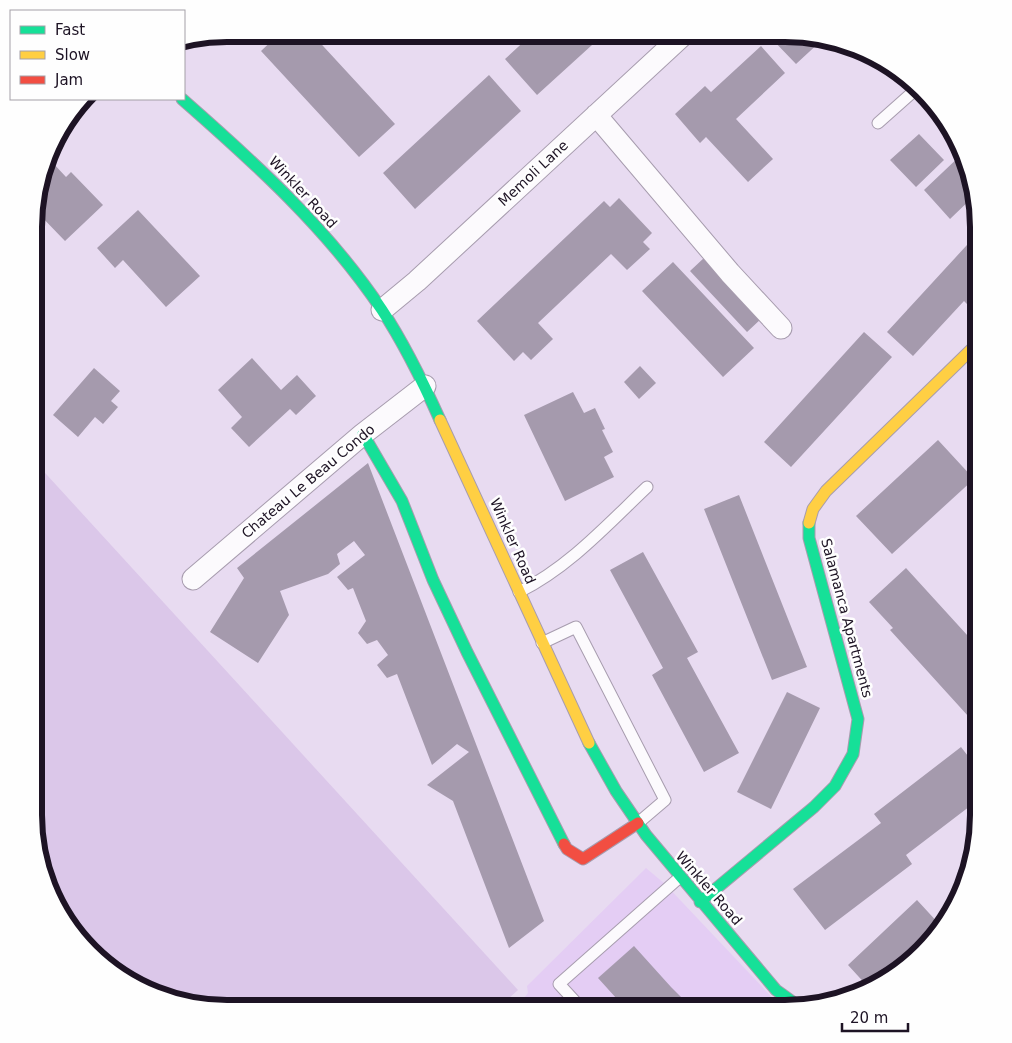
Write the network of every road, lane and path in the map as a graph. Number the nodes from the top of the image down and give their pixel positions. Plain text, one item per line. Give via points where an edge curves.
1 (675, 42) edge
2 (911, 94) edge
3 (183, 100) edge
4 (596, 115) junction
5 (878, 123) dead end
6 (382, 310) junction
7 (781, 328) dead end
8 (970, 351) edge
9 (425, 386) junction
10 (363, 434) junction
11 (647, 487) dead end
12 (193, 579) dead end
13 (519, 592) junction
14 (542, 643) junction
15 (638, 823) junction
16 (679, 878) junction
17 (700, 902) junction
18 (574, 1000) edge
19 (790, 1000) edge

1 - 4 street, Memoli Lane
2 - 5 lane
3 - 6 street, Winkler Road via 291,199 346,261
4 - 6 street, Memoli Lane
4 - 7 street
6 - 9 street, Winkler Road
8 - 17 street, Salamanca Apartments via 813,507 808,521 809,538 858,719 852,754 834,786 814,807
9 - 10 street, Chateau Le Beau Condo
9 - 13 street, Winkler Road
10 - 12 street, Chateau Le Beau Condo
10 - 15 street via 402,501 450,616 567,849 584,859
11 - 13 lane via 581,550 551,574
13 - 14 street, Winkler Road
14 - 15 street, Winkler Road via 588,741
14 - 15 lane via 576,627 665,800
15 - 16 street, Winkler Road
16 - 17 street, Winkler Road
16 - 18 lane via 559,984
17 - 19 street, Winkler Road via 776,990

